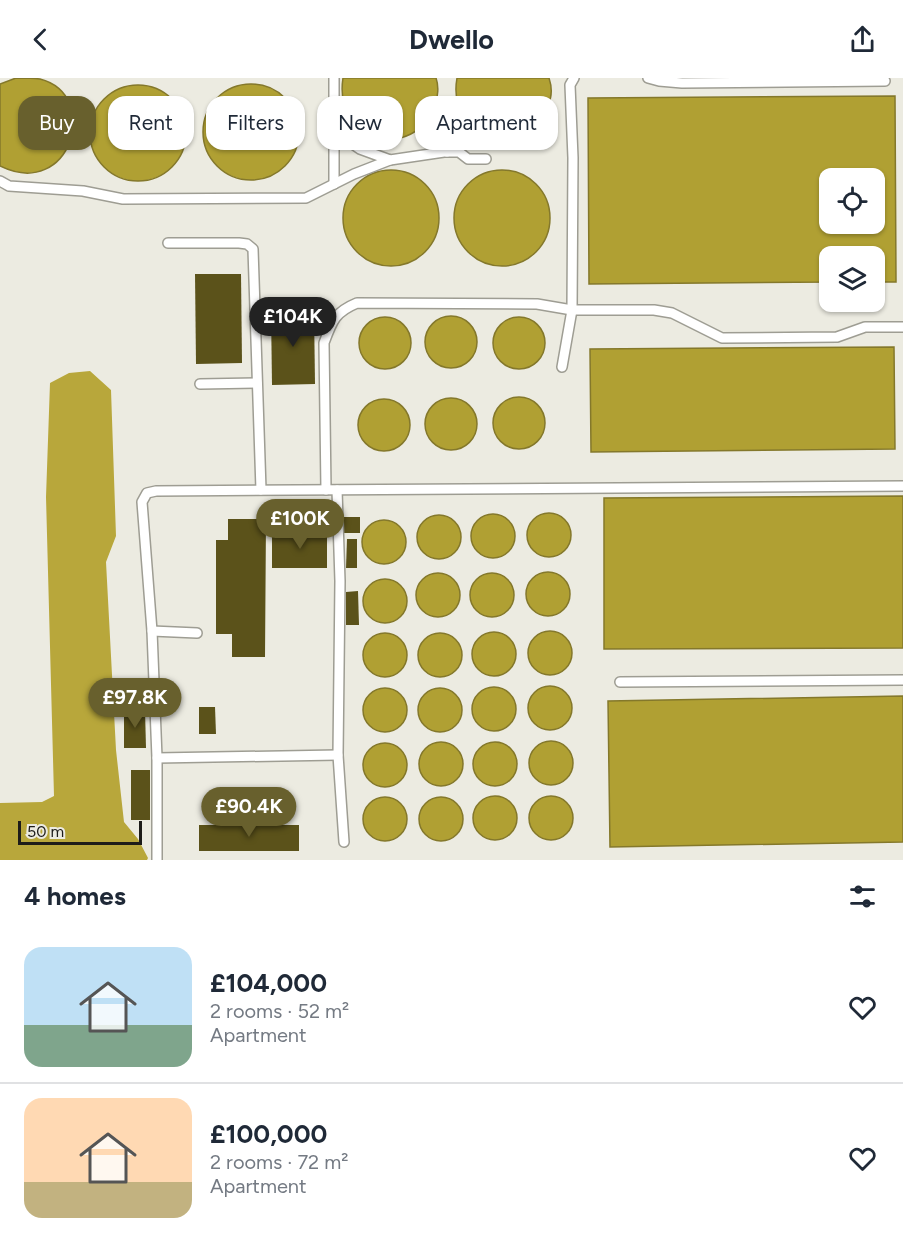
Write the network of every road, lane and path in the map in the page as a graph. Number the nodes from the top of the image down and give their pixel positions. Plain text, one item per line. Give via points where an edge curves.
1 (334, 78) edge
2 (574, 78) edge
3 (648, 78) edge
4 (885, 81) dead end
5 (334, 96) edge
6 (334, 150) edge
7 (363, 150) edge
8 (447, 152) joint
9 (486, 159) dead end
10 (390, 160) junction
11 (0, 181) edge
12 (334, 184) junction
13 (168, 243) dead end
14 (572, 310) junction
15 (903, 327) edge
16 (562, 367) dead end
17 (257, 383) junction
18 (200, 384) dead end
19 (903, 486) edge
20 (261, 490) junction
21 (326, 490) junction
22 (337, 490) junction
23 (152, 631) junction
24 (197, 633) dead end
25 (903, 680) edge
26 (620, 682) dead end
27 (338, 755) junction
28 (157, 758) junction
29 (344, 842) dead end
30 (157, 860) edge

1 - 5 lane
2 - 14 lane via 570,85
3 - 4 lane via 682,83
6 - 12 lane
7 - 10 lane
8 - 9 lane via 459,152 468,159
8 - 10 lane
10 - 12 lane
11 - 12 lane via 9,186 83,190 123,200 306,198
13 - 17 lane via 239,243 252,249
14 - 15 lane via 654,310 672,314 722,338 837,337 865,327
14 - 16 lane
14 - 21 lane via 537,304 357,303 341,309 324,343
17 - 18 lane
17 - 20 lane
19 - 22 lane
20 - 21 lane
20 - 23 lane via 147,493 142,502
21 - 22 lane
22 - 27 lane
23 - 24 lane
23 - 28 lane
25 - 26 lane
27 - 28 lane
27 - 29 lane
28 - 30 lane

